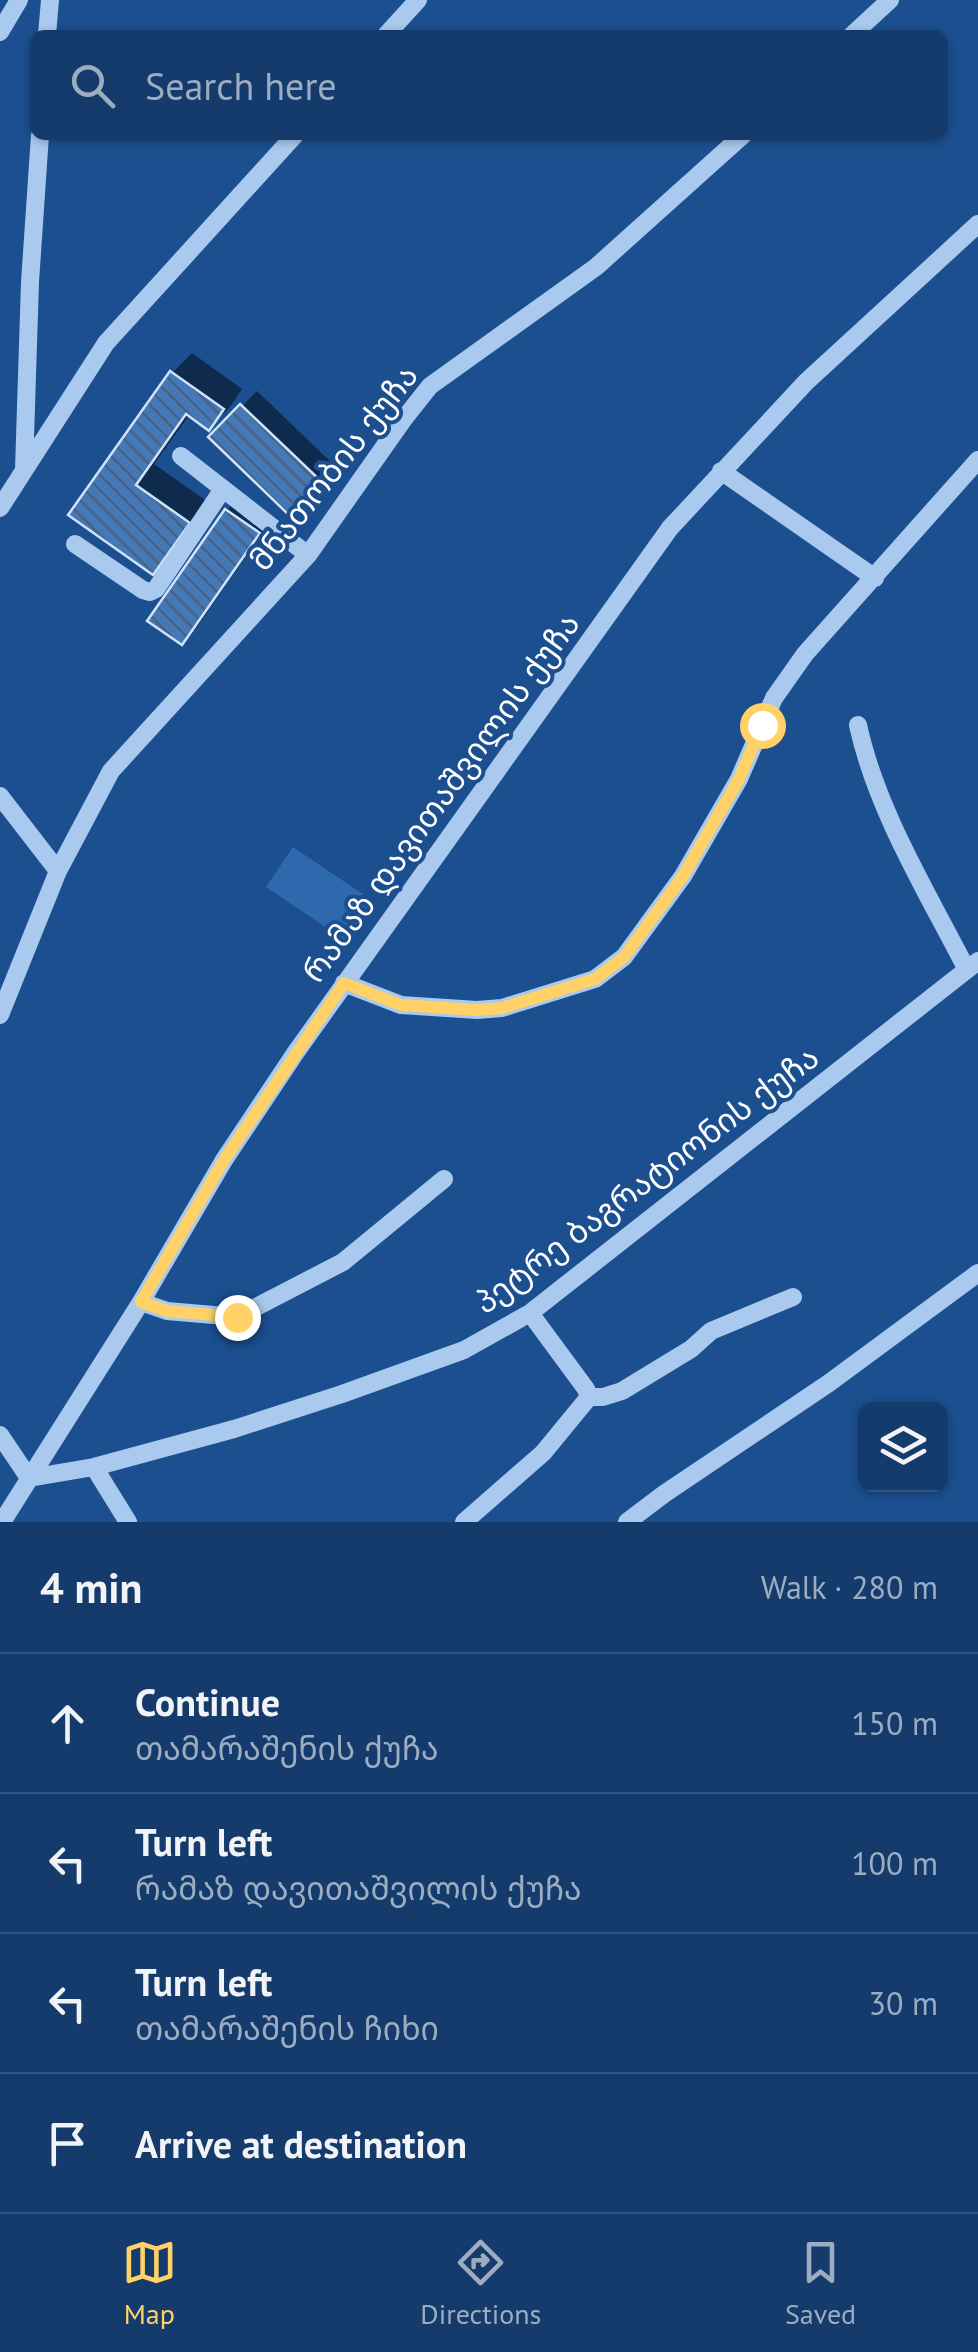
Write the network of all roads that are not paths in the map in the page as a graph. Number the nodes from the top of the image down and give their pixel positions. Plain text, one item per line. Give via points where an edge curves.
1 (19, 0) edge
2 (50, 0) edge
3 (418, 0) edge
4 (890, 0) edge
5 (48, 30) edge
6 (391, 30) edge
7 (857, 30) edge
8 (0, 32) edge
9 (40, 140) edge
10 (290, 140) edge
11 (737, 140) edge
12 (978, 224) edge
13 (181, 456) dead end
14 (978, 460) edge
15 (24, 469) junction
16 (721, 471) junction
17 (223, 489) junction
18 (0, 508) edge
19 (75, 544) dead end
20 (308, 555) junction
21 (875, 578) junction
22 (858, 725) dead end
23 (0, 796) edge
24 (58, 871) junction
25 (972, 965) edge
26 (344, 983) junction
27 (0, 1015) edge
28 (444, 1179) dead end
29 (978, 1272) edge
30 (793, 1297) dead end
31 (141, 1302) junction
32 (530, 1313) junction
33 (588, 1397) junction
34 (0, 1435) edge
35 (94, 1467) junction
36 (29, 1478) junction
37 (2, 1522) edge
38 (128, 1522) edge
39 (464, 1522) edge
40 (627, 1522) edge

1 - 8 street
2 - 5 street
3 - 6 street
4 - 7 street
9 - 15 street
10 - 15 street via 106,343
11 - 20 street, მნათობის ქუჩა via 596,266 430,386
12 - 16 street, რამაზ დავითაშვილის ქუჩა via 806,382
13 - 17 street
14 - 21 street
15 - 18 street
16 - 21 street
16 - 26 street, რამაზ დავითაშვილის ქუჩა via 670,528
17 - 19 street via 150,592
17 - 20 street
20 - 24 street, მნათობის ქუჩა via 111,771
21 - 26 street via 774,698 739,779 683,876 624,957 595,979 502,1008 401,1005
22 - 25 street via 876,789
23 - 24 street
24 - 27 street, მნათობის ქუჩა
25 - 32 street, პეტრე ბაგრატიონის ქუჩა
26 - 31 street, რამაზ დავითაშვილის ქუჩა via 224,1160
28 - 31 street via 343,1262 237,1317
29 - 40 street
30 - 33 street via 711,1331 622,1391
31 - 36 street, რამაზ დავითაშვილის ქუჩა
32 - 33 street
32 - 35 street, პეტრე ბაგრატიონის ქუჩა via 464,1350 342,1394
33 - 39 street via 543,1453
34 - 36 street
35 - 36 street, პეტრე ბაგრატიონის ქუჩა
35 - 38 street
36 - 37 street, რამაზ დავითაშვილის ქუჩა

